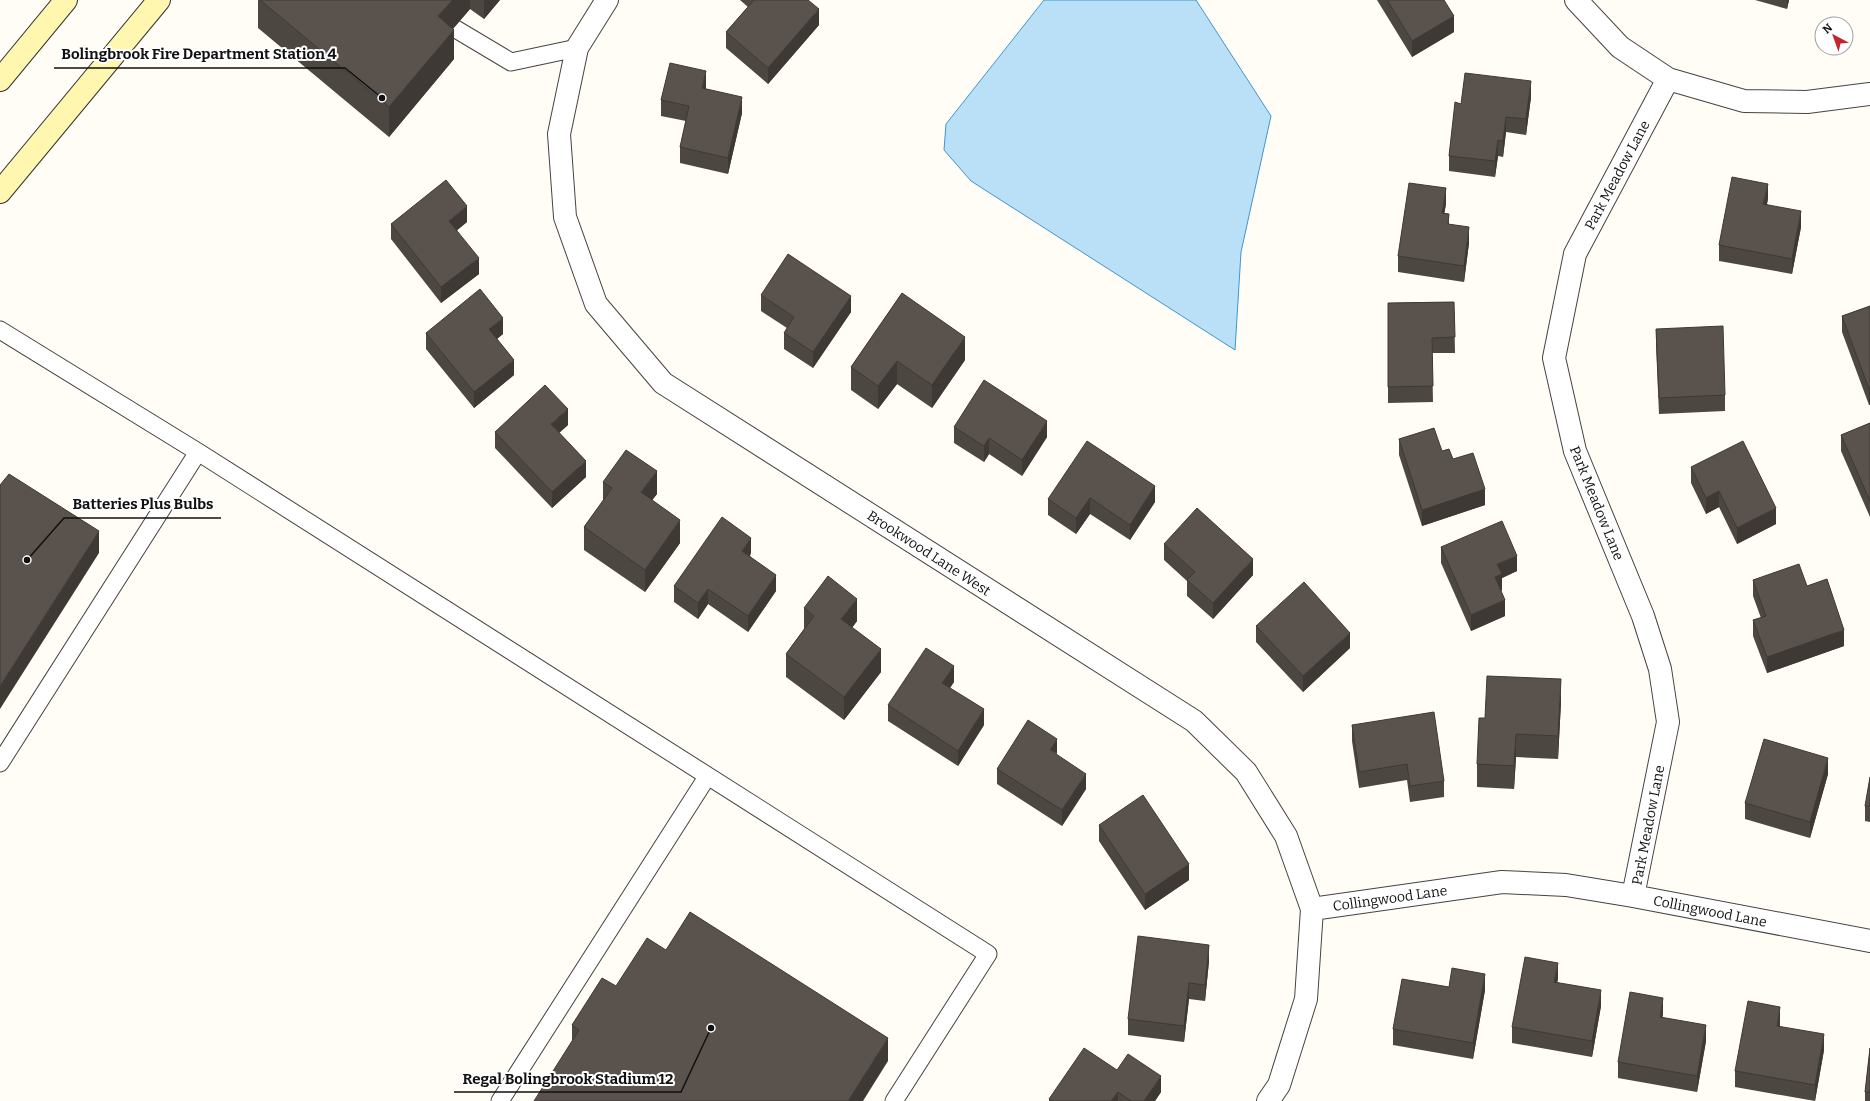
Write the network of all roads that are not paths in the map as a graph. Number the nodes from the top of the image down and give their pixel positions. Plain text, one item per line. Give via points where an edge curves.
1 (66, 0) edge
2 (159, 0) edge
3 (607, 0) edge
4 (1576, 0) edge
5 (454, 28) edge
6 (577, 48) junction
7 (1668, 79) junction
8 (0, 80) edge
9 (1870, 94) edge
10 (0, 192) edge
11 (0, 330) edge
12 (198, 452) junction
13 (0, 763) edge
14 (707, 777) junction
15 (1633, 896) junction
16 (1312, 909) junction
17 (1870, 941) edge
18 (500, 1101) edge
19 (894, 1101) edge
20 (1268, 1101) edge

1 - 8 main road
2 - 10 main road
3 - 6 street, Brookwood Lane West
4 - 7 street via 1620,47
5 - 6 lane via 511,62
6 - 16 street, Brookwood Lane West via 559,134 565,217 596,304 663,383 1194,721 1246,772 1286,836
7 - 9 street via 1744,101 1807,102
7 - 15 street, Park Meadow Lane via 1575,254 1554,358 1575,451 1643,616 1660,669 1668,722
11 - 12 lane
12 - 13 lane
12 - 14 lane
14 - 18 lane
14 - 19 lane via 988,954
15 - 16 street, Collingwood Lane via 1566,885 1502,882
15 - 17 street, Collingwood Lane
16 - 20 street, Brookwood Lane West via 1306,999 1279,1085

